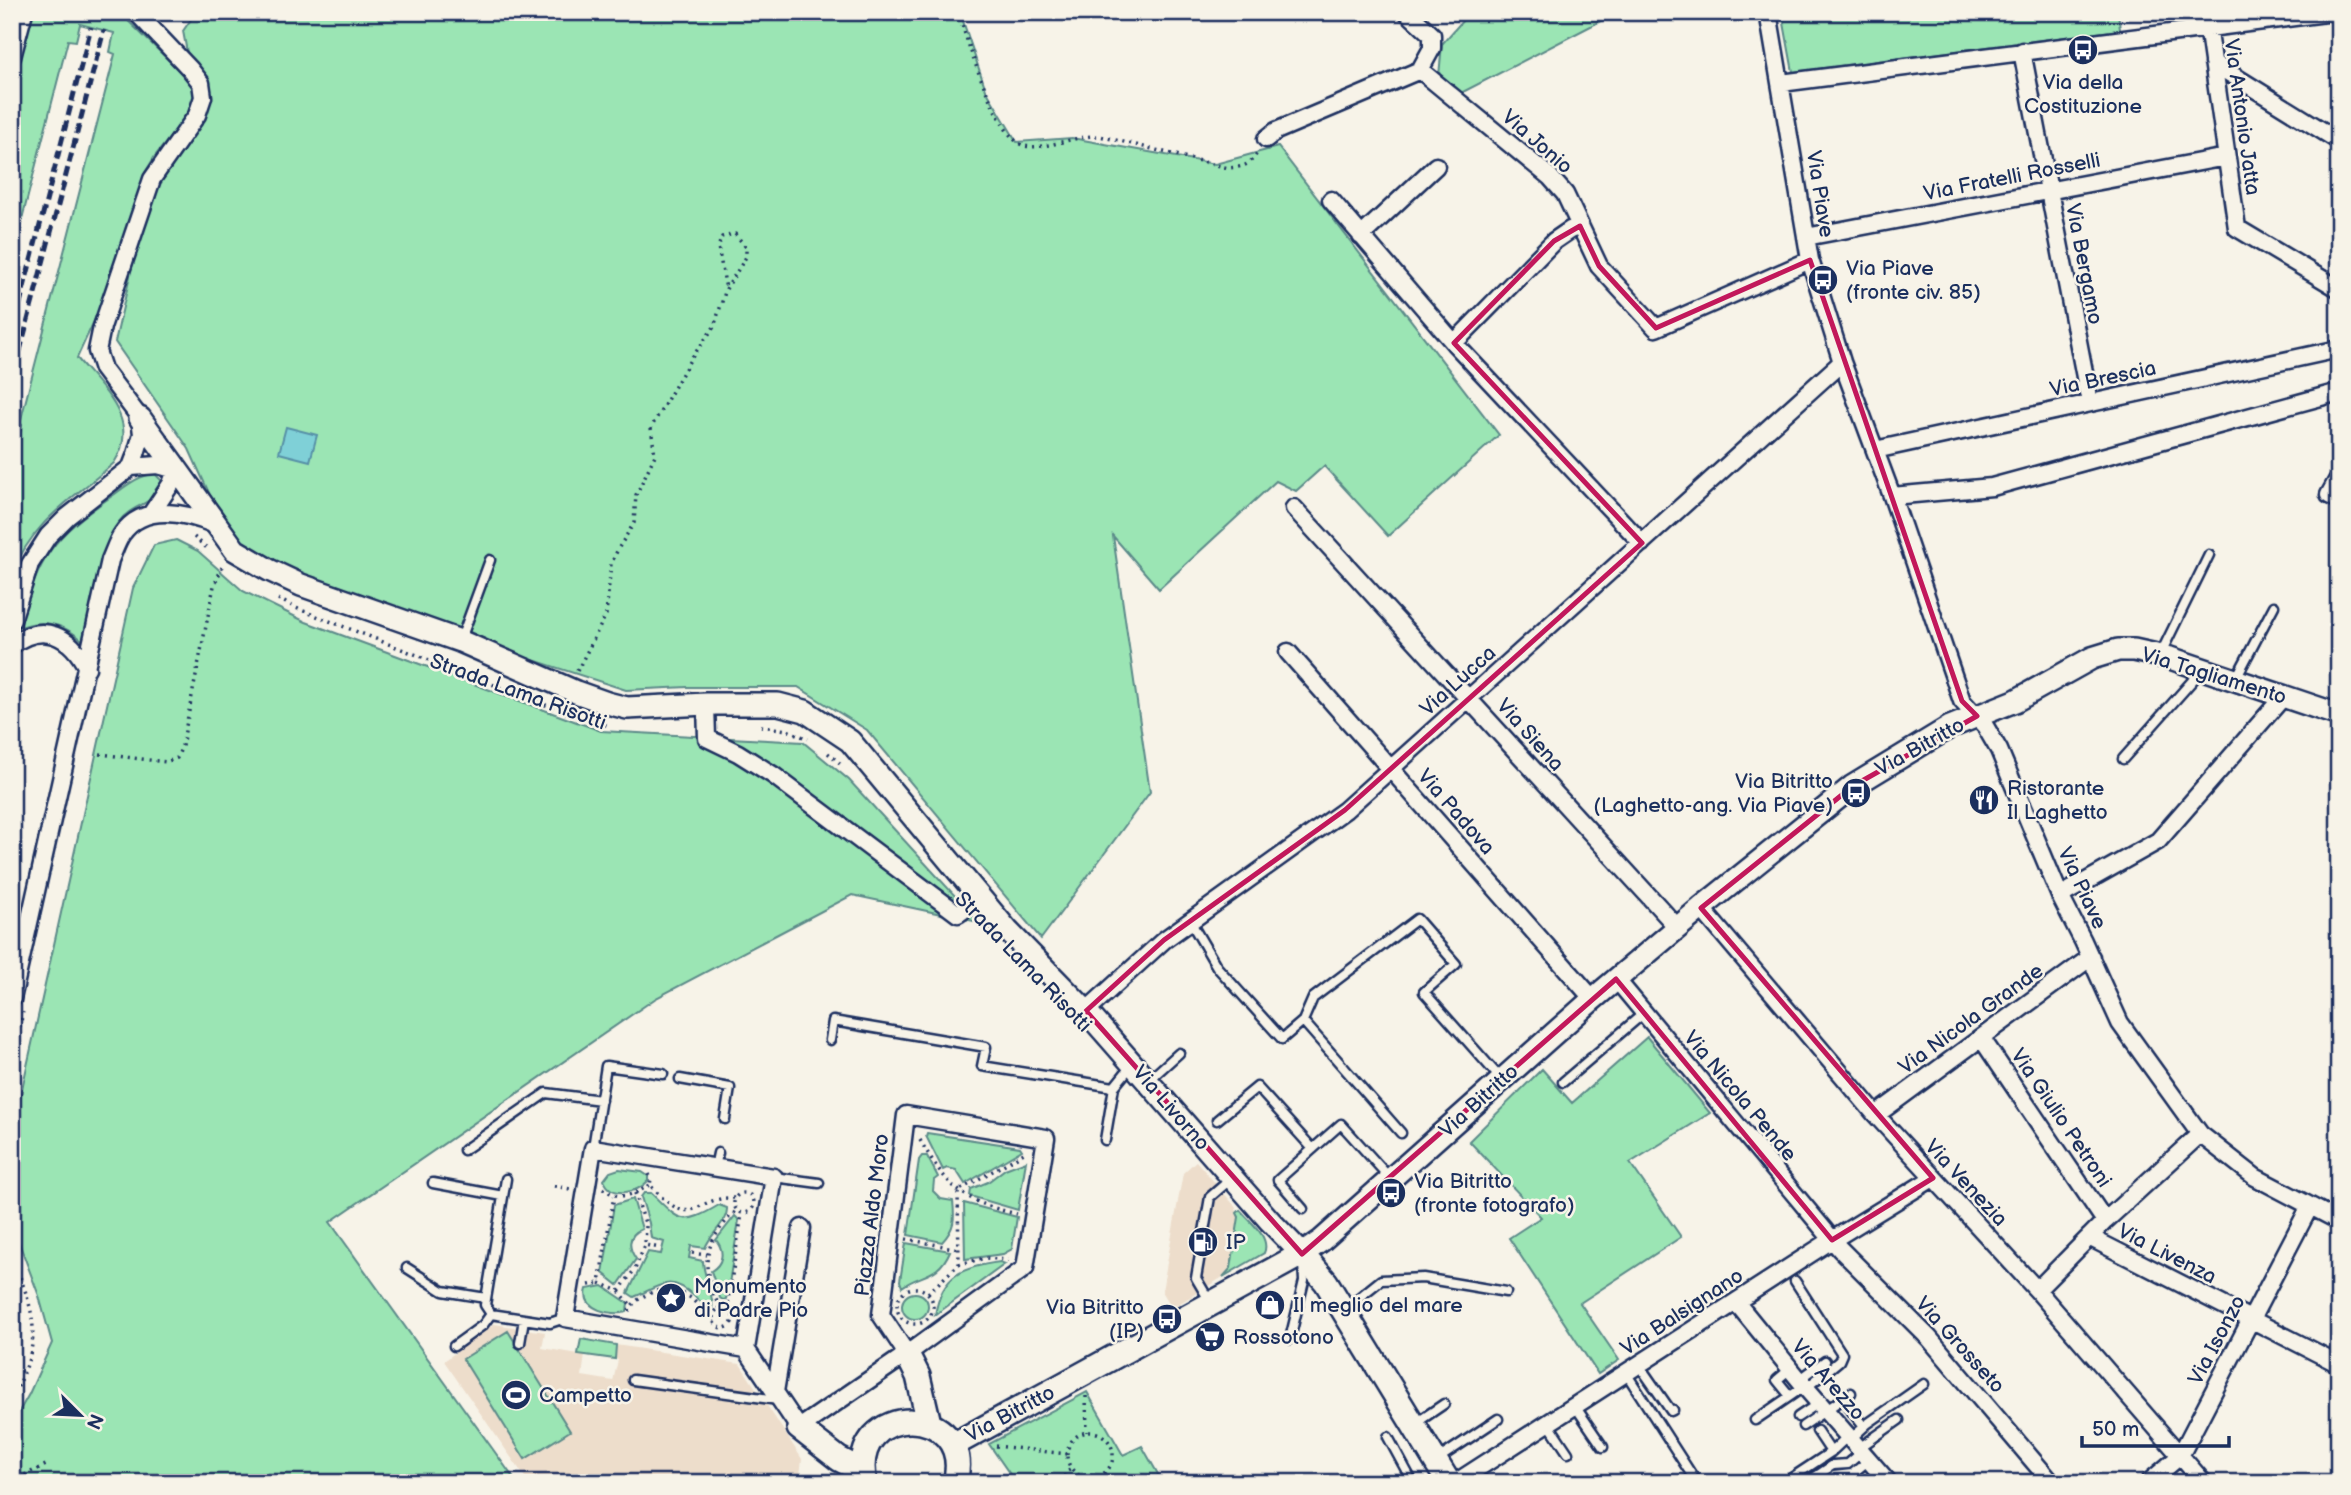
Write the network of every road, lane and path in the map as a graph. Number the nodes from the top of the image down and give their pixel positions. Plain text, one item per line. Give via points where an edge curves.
1 (24, 12) edge
2 (136, 12) edge
3 (958, 12) edge
4 (1407, 12) edge
5 (1768, 12) edge
6 (2334, 12) edge
7 (2207, 20) edge
8 (2022, 51) junction
9 (12, 57) edge
10 (2213, 63) junction
11 (1420, 70) junction
12 (1781, 83) junction
13 (1266, 139) joint
14 (2339, 141) edge
15 (2226, 157) junction
16 (1436, 166) dead end
17 (2049, 191) junction
18 (1331, 200) dead end
19 (1580, 226) junction
20 (1361, 236) junction
21 (1806, 237) junction
22 (1810, 260) junction
23 (726, 289) junction
24 (2339, 289) edge
25 (1454, 343) junction
26 (2339, 349) edge
27 (1842, 362) junction
28 (2339, 393) edge
29 (2090, 403) junction
30 (139, 418) junction
31 (1875, 450) junction
32 (131, 467) junction
33 (176, 470) junction
34 (2339, 477) edge
35 (1892, 496) junction
36 (2334, 498) edge
37 (1294, 508) dead end
38 (151, 514) junction
39 (216, 525) junction
40 (187, 532) dead end
41 (1642, 543) junction
42 (225, 552) junction
43 (2209, 555) dead end
44 (490, 560) dead end
45 (276, 597) dead end
46 (2274, 606) dead end
47 (12, 620) edge
48 (460, 641) junction
49 (12, 645) edge
50 (1288, 652) dead end
51 (2160, 655) junction
52 (87, 668) junction
53 (2203, 669) junction
54 (2235, 681) junction
55 (568, 689) junction
56 (2283, 697) junction
57 (1470, 699) junction
58 (706, 704) junction
59 (2339, 715) edge
60 (1977, 716) junction
61 (615, 726) dead end
62 (761, 726) dead end
63 (816, 744) dead end
64 (824, 750) dead end
65 (100, 754) dead end
66 (2123, 759) dead end
67 (846, 770) dead end
68 (1391, 770) junction
69 (2060, 896) junction
70 (980, 898) junction
71 (1701, 908) junction
72 (1191, 921) junction
73 (1678, 928) junction
74 (2091, 957) junction
75 (1039, 964) joint
76 (15, 976) edge
77 (1616, 979) junction
78 (1593, 999) junction
79 (18, 1003) edge
80 (1086, 1011) junction
81 (1644, 1013) junction
82 (1303, 1021) junction
83 (1982, 1039) junction
84 (830, 1040) dead end
85 (1179, 1053) dead end
86 (12, 1061) edge
87 (1132, 1063) junction
88 (663, 1074) dead end
89 (680, 1079) dead end
90 (1502, 1080) junction
91 (1148, 1082) junction
92 (1563, 1082) dead end
93 (1114, 1087) junction
94 (601, 1100) junction
95 (1876, 1115) junction
96 (725, 1119) dead end
97 (1217, 1120) dead end
98 (1401, 1133) dead end
99 (2200, 1134) junction
100 (920, 1140) dead end
101 (1105, 1140) dead end
102 (1031, 1147) dead end
103 (593, 1148) junction
104 (1313, 1149) junction
105 (464, 1150) dead end
106 (643, 1170) dead end
107 (774, 1177) junction
108 (1232, 1178) junction
109 (1933, 1178) junction
110 (506, 1179) dead end
111 (1391, 1180) junction
112 (433, 1183) dead end
113 (600, 1183) dead end
114 (819, 1184) dead end
115 (650, 1185) junction
116 (958, 1191) junction
117 (635, 1193) junction
118 (503, 1196) junction
119 (614, 1196) junction
120 (735, 1198) junction
121 (2310, 1206) junction
122 (1303, 1209) dead end
123 (736, 1211) junction
124 (742, 1214) junction
125 (1019, 1215) dead end
126 (2105, 1221) junction
127 (2339, 1222) edge
128 (802, 1228) dead end
129 (2089, 1237) junction
130 (905, 1239) dead end
131 (1832, 1240) junction
132 (645, 1245) junction
133 (660, 1248) dead end
134 (959, 1249) junction
135 (692, 1253) dead end
136 (1302, 1254) junction
137 (707, 1255) junction
138 (12, 1258) edge
139 (1012, 1262) dead end
140 (959, 1264) junction
141 (407, 1268) dead end
142 (1795, 1281) dead end
143 (599, 1283) junction
144 (585, 1288) dead end
145 (2037, 1290) junction
146 (619, 1292) junction
147 (1506, 1292) dead end
148 (928, 1293) junction
149 (486, 1298) junction
150 (1735, 1302) junction
151 (631, 1305) junction
152 (1212, 1305) junction
153 (720, 1308) junction
154 (730, 1310) junction
155 (1343, 1310) junction
156 (491, 1314) junction
157 (623, 1316) dead end
158 (565, 1318) junction
159 (524, 1319) junction
160 (2251, 1320) junction
161 (714, 1322) junction
162 (1290, 1339) dead end
163 (520, 1343) dead end
164 (454, 1346) dead end
165 (746, 1349) junction
166 (907, 1354) junction
167 (1825, 1361) dead end
168 (2339, 1364) edge
169 (1632, 1369) junction
170 (632, 1380) dead end
171 (1800, 1381) junction
172 (1924, 1384) dead end
173 (1851, 1393) dead end
174 (778, 1396) junction
175 (1086, 1396) dead end
176 (1790, 1396) junction
177 (12, 1399) edge
178 (1444, 1404) dead end
179 (1575, 1406) junction
180 (1822, 1406) junction
181 (1848, 1406) dead end
182 (1673, 1410) dead end
183 (1798, 1417) dead end
184 (1498, 1419) dead end
185 (1755, 1420) dead end
186 (1899, 1420) dead end
187 (929, 1423) junction
188 (1548, 1423) junction
189 (1413, 1425) junction
190 (1803, 1426) dead end
191 (1864, 1427) junction
192 (799, 1428) junction
193 (1816, 1431) dead end
194 (1087, 1432) junction
195 (1388, 1437) dead end
196 (953, 1445) junction
197 (993, 1446) dead end
198 (1603, 1447) dead end
199 (1858, 1447) junction
200 (1831, 1452) junction
201 (1569, 1453) dead end
202 (1067, 1454) junction
203 (2180, 1455) junction
204 (1436, 1461) junction
205 (48, 1464) dead end
206 (1072, 1469) junction
207 (863, 1477) edge
208 (963, 1479) edge
209 (12, 1481) edge
210 (1092, 1481) edge
211 (1062, 1483) edge
212 (1413, 1483) edge
213 (1449, 1483) edge
214 (1455, 1483) edge
215 (1691, 1483) edge
216 (1784, 1483) edge
217 (1806, 1483) edge
218 (1824, 1483) edge
219 (1889, 1483) edge
220 (2052, 1483) edge
221 (2148, 1483) edge
222 (2204, 1483) edge

1 - 9 street
2 - 30 street, Strada Lama Risotti via 190,69 201,83 203,97 197,114 152,179 97,351 103,369
3 - 13 path via 985,90 1011,137 1023,146 1100,136 1228,168 1251,164
4 - 11 street via 1432,35 1432,48
5 - 12 street, Via Piave
6 - 7 street
7 - 8 street
7 - 10 street, Via Antonio Jatta
8 - 12 street
8 - 17 street, Via Bergamo
10 - 14 street
10 - 15 street, Via Antonio Jatta
11 - 13 street
11 - 19 street, Via Jonio via 1550,177 1565,194
12 - 21 street, Via Piave
15 - 17 street, Via Fratelli Rosselli
15 - 24 street, Via Antonio Jatta via 2237,228
16 - 20 street
17 - 21 street, Via Fratelli Rosselli
17 - 29 street, Via Bergamo
18 - 20 street
19 - 22 street, Via Jonio via 1599,266 1656,328
19 - 25 street via 1554,241
20 - 25 street
21 - 22 street, Via Piave
22 - 27 street, Via Piave
23 - 23 path via 746,257 746,247 735,234 722,237 718,247
23 - 55 path via 714,327 652,428 655,455 636,495 634,523 611,564 606,615
25 - 41 street
26 - 29 street, Via Brescia
27 - 31 street, Via Piave
27 - 41 street, Via Lucca
28 - 35 street via 1992,487
29 - 31 street, Via Brescia
30 - 32 street via 142,434
30 - 33 street, Strada Lama Risotti
31 - 35 street, Via Piave
32 - 33 street via 158,465
32 - 47 street via 48,536 30,564
33 - 38 street
33 - 39 street, Strada Lama Risotti
34 - 36 street
35 - 60 street, Via Piave via 1962,702
37 - 57 street, Via Siena
38 - 39 street via 195,516
38 - 52 street via 122,533 110,559
39 - 42 street, Strada Lama Risotti
40 - 42 path
41 - 57 street, Via Lucca
42 - 48 street, Strada Lama Risotti via 302,585
42 - 65 path via 177,758 166,762
43 - 51 lane
44 - 48 lane
45 - 61 path, Strada Lama Risotti via 579,718
46 - 54 lane
48 - 55 street, Strada Lama Risotti
49 - 52 street via 21,638 51,634 64,638
50 - 68 street, Via Padova
51 - 53 street, Via Tagliamento
51 - 60 street, Via Tagliamento via 2134,650 2103,654
52 - 76 street
53 - 54 street, Via Tagliamento
53 - 66 lane
54 - 56 street, Via Tagliamento
55 - 58 street, Strada Lama Risotti via 627,708
56 - 59 street, Via Tagliamento
56 - 69 street via 2158,841
57 - 68 street, Via Lucca
57 - 73 street, Via Siena
58 - 70 street, Strada Lama Risotti via 778,704 805,711 850,741
58 - 70 street via 707,738 773,775 958,914
60 - 69 street, Via Piave via 1999,750
60 - 71 street, Via Bitritto via 1853,786
62 - 63 path via 788,730
64 - 67 path
68 - 72 street, Via Lucca via 1345,810
68 - 78 street, Via Padova
69 - 74 street, Via Piave
70 - 75 street, Strada Lama Risotti
71 - 73 street, Via Bitritto
71 - 95 street, Via Venezia
72 - 80 street, Via Lucca
72 - 82 lane via 1217,967 1282,1039
73 - 77 street, Via Bitritto
74 - 83 street, Via Nicola Grande
74 - 99 street, Via Piave via 2120,1023
75 - 80 street, Via Livorno
76 - 79 street
77 - 78 street, Via Bitritto
77 - 81 street, Via Nicola Pende
78 - 90 street, Via Bitritto
79 - 86 path
80 - 87 street, Via Livorno
81 - 92 lane
81 - 131 street, Via Nicola Pende
82 - 90 lane via 1313,998 1417,919 1456,964 1424,992
82 - 98 lane
83 - 95 street, Via Nicola Grande
83 - 126 street, Via Giulio Petroni
84 - 93 lane via 833,1021 986,1047 982,1066
85 - 91 lane
87 - 91 street, Via Livorno
87 - 93 lane
88 - 94 lane via 606,1066
89 - 96 lane via 730,1088
90 - 111 street, Via Bitritto
91 - 108 street, Via Livorno
93 - 101 lane
94 - 103 lane
94 - 105 lane via 546,1093
95 - 109 street, Via Venezia
97 - 104 lane via 1257,1087
99 - 121 street, Via Piave via 2255,1177
99 - 126 street
100 - 116 path via 940,1173
102 - 116 path
103 - 107 street via 717,1160
103 - 158 street
104 - 111 lane via 1341,1124
104 - 122 lane via 1278,1180
106 - 115 path
107 - 114 lane
107 - 165 street
108 - 136 street, Via Livorno
108 - 152 lane via 1210,1197 1196,1278
109 - 131 street, Via Balsignano
109 - 145 street, Via Venezia
110 - 118 lane
111 - 136 street, Via Bitritto
112 - 118 lane
113 - 119 path
115 - 117 path
115 - 120 path via 668,1205 685,1211
116 - 125 path
116 - 134 path
117 - 119 path
117 - 132 path via 646,1226
118 - 149 lane
119 - 143 path
120 - 123 path
120 - 124 path via 744,1193 753,1198 751,1210
121 - 127 street, Via Piave
121 - 160 street, Via Isonzo
123 - 124 path
123 - 137 path via 713,1237
124 - 154 path
126 - 129 street
128 - 174 street
129 - 145 street
129 - 160 street, Via Livenza
130 - 134 path
131 - 150 street, Via Balsignano
131 - 220 street, Via Grosseto via 1929,1338
132 - 133 path
132 - 146 path
134 - 140 path
135 - 137 path
136 - 152 main road, Via Bitritto
136 - 155 main road
136 - 162 lane via 1304,1281
137 - 153 path via 709,1282
138 - 177 path via 33,1316 34,1345
139 - 140 path via 986,1258
140 - 148 path
141 - 149 lane via 443,1291
142 - 171 lane via 1842,1354 1839,1361
143 - 144 path
143 - 146 path
145 - 203 street, Via Venezia
146 - 151 path
147 - 155 lane via 1423,1278 1381,1280
148 - 148 path via 933,1310 926,1320 914,1324 903,1320 897,1309 898,1297 912,1287
149 - 156 lane
150 - 169 street, Via Balsignano
150 - 171 street, Via Arezzo
151 - 157 path
151 - 161 path via 652,1292 673,1288 691,1298
152 - 196 main road, Via Bitritto
153 - 154 path
153 - 161 path via 713,1315
154 - 161 path via 730,1325 722,1328
155 - 189 main road
156 - 159 lane
156 - 164 lane
158 - 159 lane via 550,1323
158 - 165 street
159 - 163 lane
160 - 168 street, Via Livenza
160 - 203 street, Via Isonzo
165 - 174 street
166 - 166 street, Piazza Aldo Moro via 881,1315 906,1115 1046,1138 1025,1268
166 - 187 main road via 918,1376
166 - 192 street
167 - 171 lane
169 - 179 street, Via Balsignano
169 - 182 lane
169 - 215 lane via 1695,1480
170 - 174 lane
171 - 176 lane
171 - 176 lane via 1777,1380
171 - 180 street, Via Arezzo
172 - 191 lane
173 - 180 lane
174 - 192 street
175 - 194 path
176 - 185 lane
178 - 189 lane
179 - 188 street, Via Balsignano
179 - 198 lane
180 - 183 lane
180 - 190 lane
180 - 199 street, Via Arezzo
181 - 191 lane
184 - 204 lane
186 - 199 lane
187 - 196 main road
187 - 207 main road via 914,1419 882,1428 864,1454
188 - 201 lane
188 - 214 street, Via Balsignano
189 - 204 main road
191 - 199 lane
192 - 207 main road
193 - 200 lane
194 - 202 path via 1073,1439
194 - 210 path via 1107,1438 1114,1452 1111,1466
195 - 212 lane
196 - 208 main road
197 - 202 path
199 - 200 lane
199 - 217 lane via 1848,1464 1833,1465
199 - 218 lane via 1852,1474 1834,1476
199 - 219 street, Via Arezzo
200 - 216 lane
202 - 206 path
203 - 221 street, Via Isonzo
203 - 222 street, Via Venezia
204 - 213 main road
205 - 209 path
206 - 210 path
206 - 211 path

